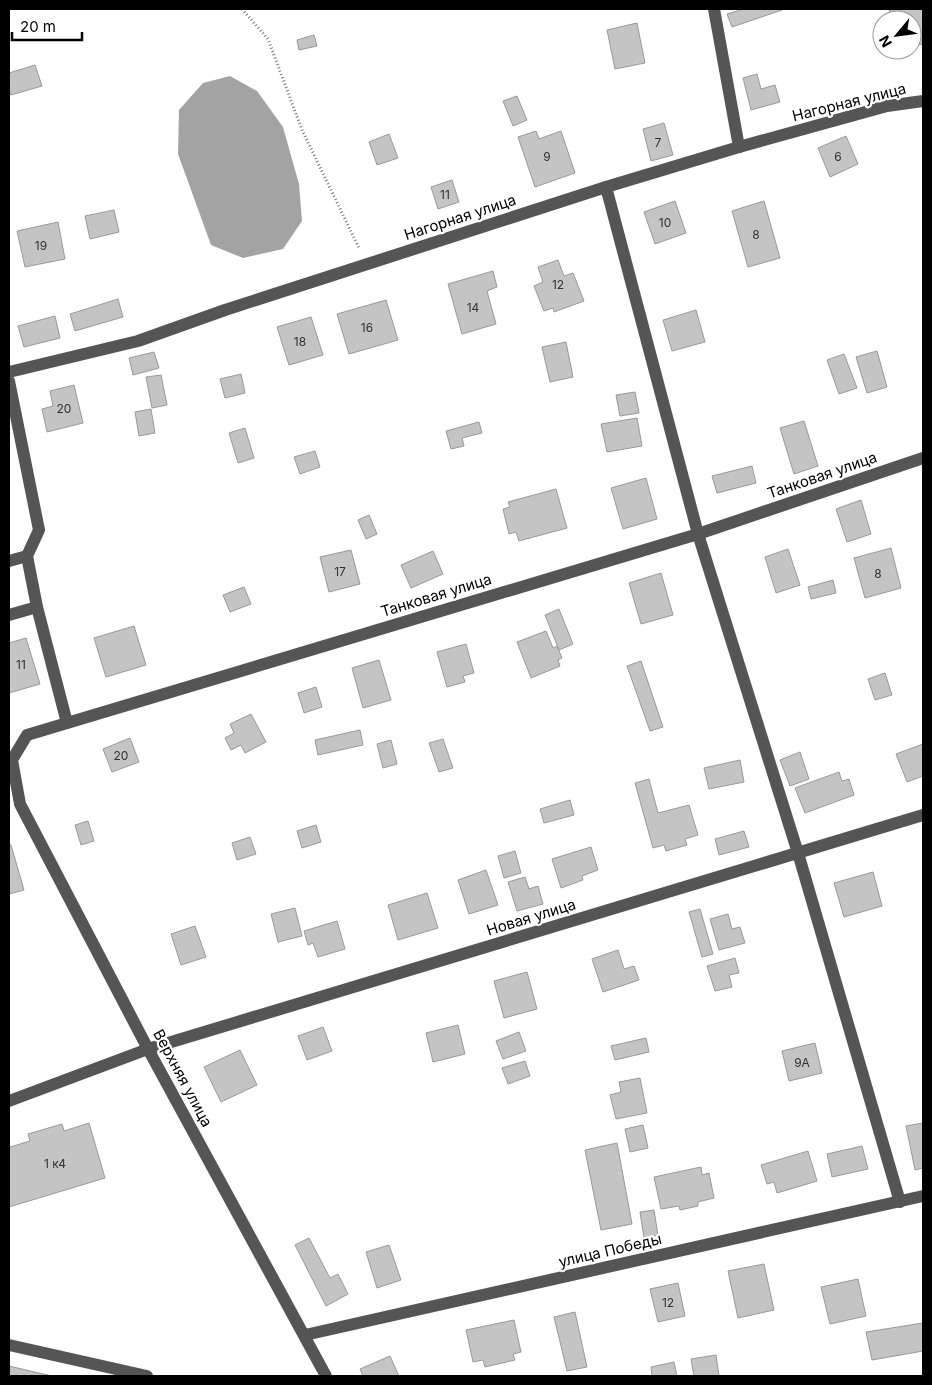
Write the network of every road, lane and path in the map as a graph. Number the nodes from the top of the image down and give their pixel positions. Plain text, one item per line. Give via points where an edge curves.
1 (242, 9) edge
2 (714, 9) edge
3 (923, 101) edge
4 (739, 147) junction
5 (606, 187) junction
6 (367, 264) junction
7 (9, 372) edge
8 (9, 381) edge
9 (923, 458) edge
10 (698, 534) junction
11 (27, 556) junction
12 (9, 561) edge
13 (38, 607) junction
14 (9, 615) edge
15 (67, 723) junction
16 (14, 806) edge
17 (923, 815) edge
18 (798, 853) junction
19 (148, 1049) junction
20 (9, 1101) edge
21 (923, 1196) edge
22 (900, 1202) junction
23 (305, 1335) junction
24 (9, 1345) edge
25 (147, 1376) edge
26 (326, 1376) edge

1 - 6 path via 268,39 302,130
2 - 4 street
3 - 4 street, Нагорная улица via 887,106
4 - 5 street, Нагорная улица
5 - 6 street, Нагорная улица
5 - 10 street
6 - 7 street, Нагорная улица via 138,341
8 - 11 street via 39,530
9 - 10 street, Танковая улица
10 - 15 street, Танковая улица
10 - 18 street
11 - 12 street
11 - 13 street
13 - 14 street
13 - 15 street
15 - 16 street, Танковая улица via 27,735 12,760
16 - 19 street, Верхняя улица
17 - 18 street, Новая улица
18 - 19 street, Новая улица
18 - 22 street
19 - 20 street, Новая улица
19 - 23 street, Верхняя улица
21 - 22 street, улица Победы
22 - 23 street, улица Победы
23 - 26 street, Верхняя улица
24 - 25 street

